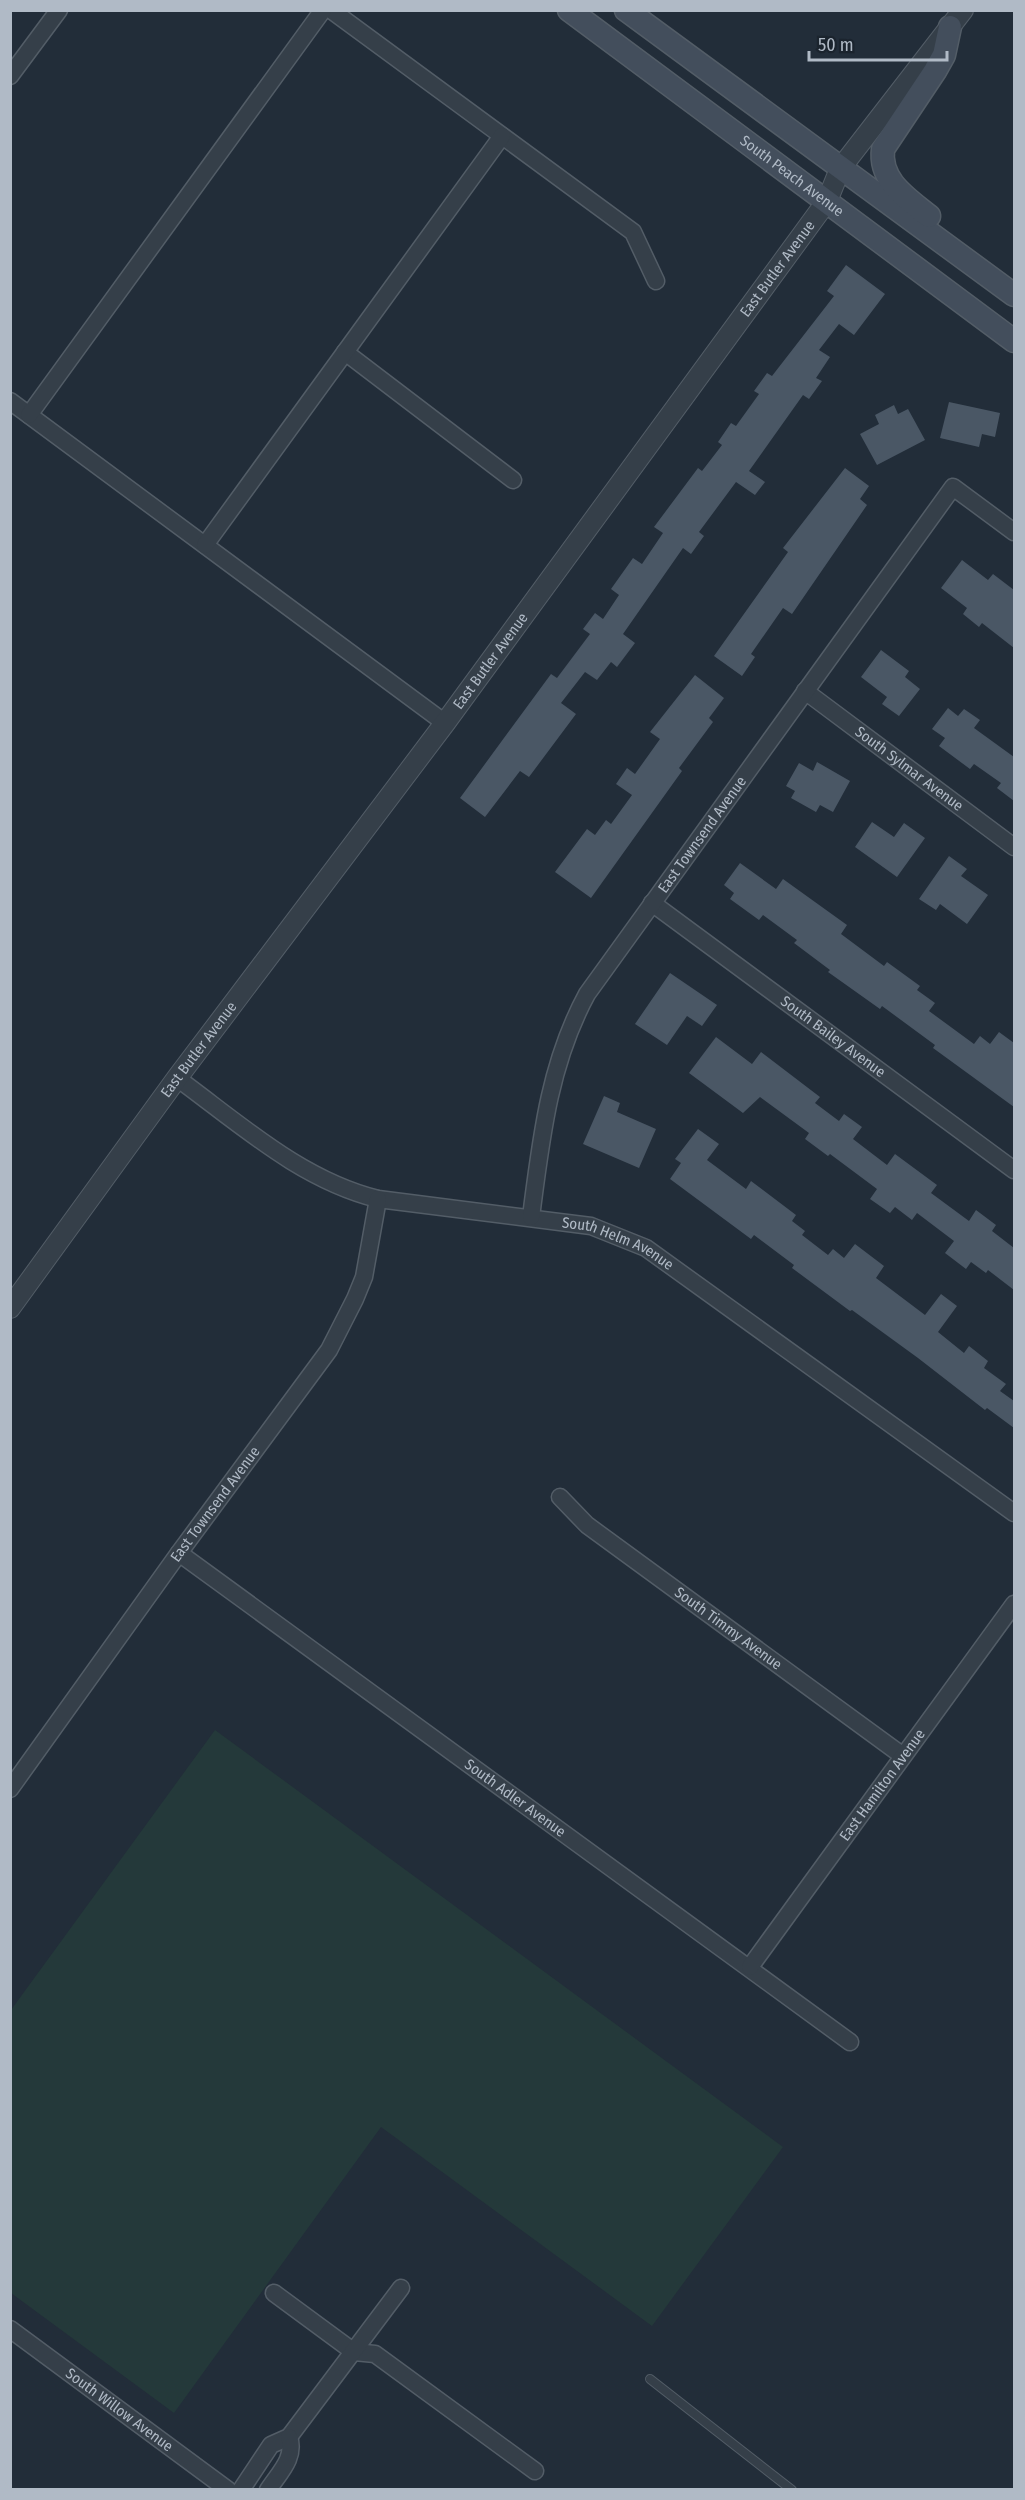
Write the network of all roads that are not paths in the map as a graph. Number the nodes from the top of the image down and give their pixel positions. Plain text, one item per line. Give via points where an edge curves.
1 (59, 10) edge
2 (323, 10) edge
3 (331, 10) edge
4 (569, 10) edge
5 (626, 10) edge
6 (956, 19) edge
7 (10, 76) edge
8 (502, 136) junction
9 (840, 168) junction
10 (827, 201) junction
11 (977, 267) junction
12 (656, 281) dead end
13 (1014, 295) edge
14 (1014, 341) edge
15 (345, 352) junction
16 (10, 401) edge
17 (29, 415) junction
18 (513, 480) dead end
19 (1014, 532) edge
20 (205, 545) junction
21 (805, 691) junction
22 (445, 723) junction
23 (1014, 847) edge
24 (652, 903) junction
25 (177, 1078) junction
26 (1014, 1170) edge
27 (378, 1199) junction
28 (531, 1217) junction
29 (10, 1308) edge
30 (560, 1497) dead end
31 (1014, 1513) edge
32 (179, 1553) junction
33 (1014, 1604) edge
34 (903, 1755) junction
35 (10, 1789) edge
36 (750, 1967) junction
37 (850, 2042) dead end
38 (401, 2288) dead end
39 (274, 2293) dead end
40 (10, 2329) edge
41 (354, 2352) junction
42 (650, 2379) dead end
43 (289, 2438) junction
44 (262, 2458) junction
45 (280, 2471) junction
46 (535, 2471) dead end
47 (220, 2487) edge
48 (241, 2490) edge
49 (267, 2490) edge
50 (792, 2490) edge

1 - 7 street
2 - 17 street
3 - 8 street
4 - 10 main road, South Peach Avenue
5 - 9 main road
6 - 9 street, East Butler Avenue
6 - 11 main road via 944,55 883,149 881,160 884,173 895,188 964,247
8 - 12 street via 633,232
8 - 15 street
9 - 10 street, East Butler Avenue
9 - 11 main road
10 - 14 main road, South Peach Avenue
10 - 22 street, East Butler Avenue
11 - 13 main road
15 - 18 street
15 - 20 street
16 - 17 street
17 - 20 street
19 - 21 street, East Townsend Avenue via 953,487
20 - 22 street
21 - 23 street, South Sylmar Avenue
21 - 24 street, East Townsend Avenue
22 - 25 street, East Butler Avenue
24 - 26 street, South Bailey Avenue
24 - 28 street, East Townsend Avenue via 587,994 567,1037 543,1119
25 - 27 street, South Helm Avenue via 298,1166 336,1186
25 - 29 street, East Butler Avenue
27 - 28 street, South Helm Avenue
27 - 32 street, East Townsend Avenue via 364,1277 343,1326
28 - 31 street, South Helm Avenue via 599,1228 646,1248
30 - 34 street, South Timmy Avenue via 587,1525
32 - 35 street, East Townsend Avenue
32 - 36 street, South Adler Avenue
33 - 34 street, East Hamilton Avenue
34 - 36 street, East Hamilton Avenue
36 - 37 street, South Adler Avenue
38 - 41 street
39 - 41 street
40 - 47 street, South Willow Avenue
41 - 43 street
41 - 46 street via 375,2354
42 - 50 lane
43 - 44 street via 271,2445
43 - 45 street via 293,2448
44 - 45 street
44 - 48 street
45 - 49 street

